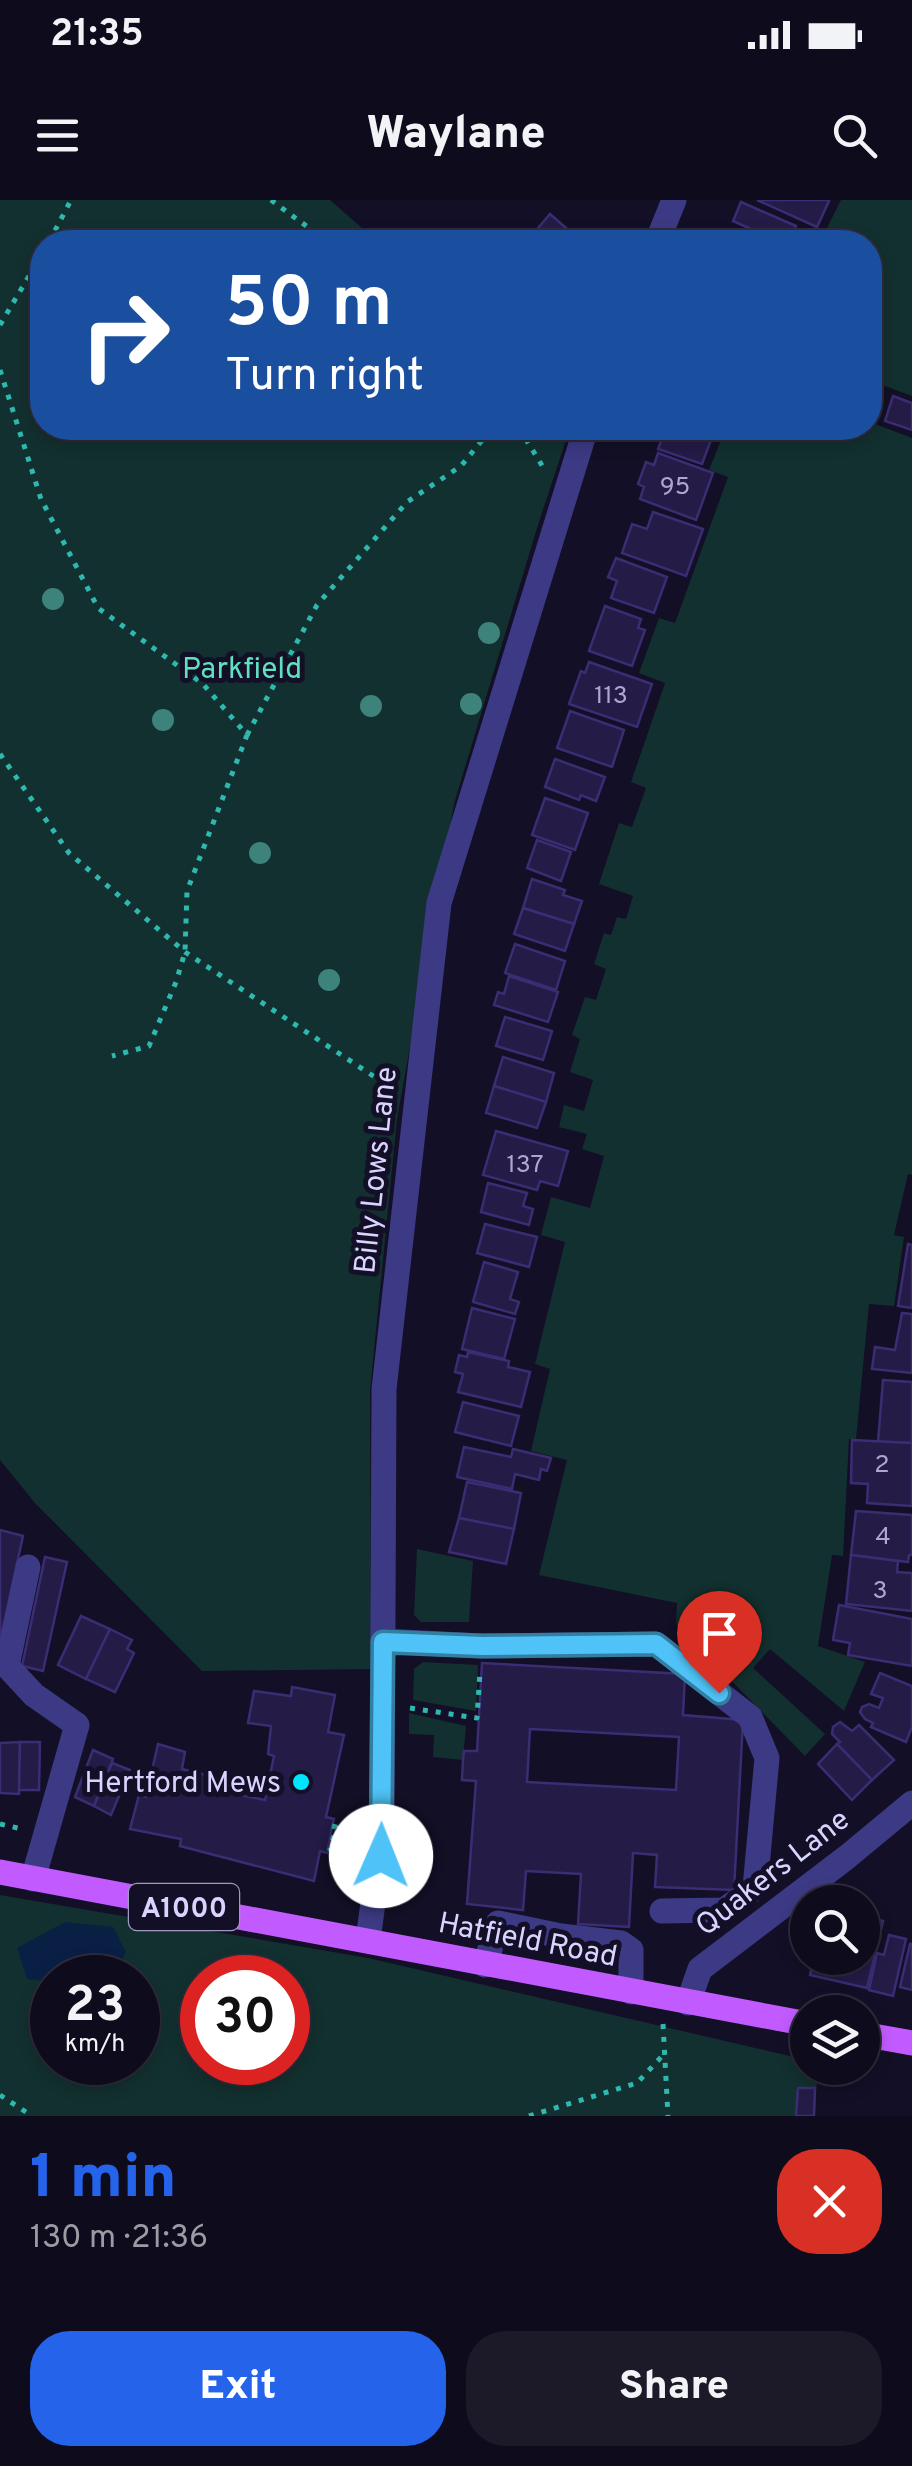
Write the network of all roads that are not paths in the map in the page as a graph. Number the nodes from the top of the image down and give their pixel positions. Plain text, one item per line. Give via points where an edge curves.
1 (674, 200) edge
2 (662, 230) edge
3 (582, 440) edge
4 (28, 1568) dead end
5 (383, 1642) junction
6 (912, 1803) edge
7 (0, 1872) edge
8 (33, 1879) junction
9 (662, 1912) dead end
10 (368, 1940) junction
11 (485, 1964) junction
12 (631, 1992) junction
13 (677, 2001) junction
14 (790, 2021) edge
15 (880, 2037) edge
16 (912, 2043) edge

1 - 2 street
3 - 5 street, Billy Lows Lane via 440,903 384,1389
4 - 8 street via 7,1666 34,1696 77,1725
5 - 9 street via 656,1644 750,1717 768,1758 755,1888 724,1910
5 - 10 street, Billy Lows Lane via 382,1836
6 - 13 street, Quakers Lane via 700,1969
7 - 8 main road, Hatfield Road / A1000
8 - 10 main road, Hatfield Road / A1000
10 - 11 main road, Hatfield Road / A1000
11 - 12 main road, Hatfield Road / A1000
11 - 12 street via 498,1923 621,1943 631,1950
12 - 13 main road, Hatfield Road / A1000
13 - 14 main road, Hatfield Road / A1000
15 - 16 main road

